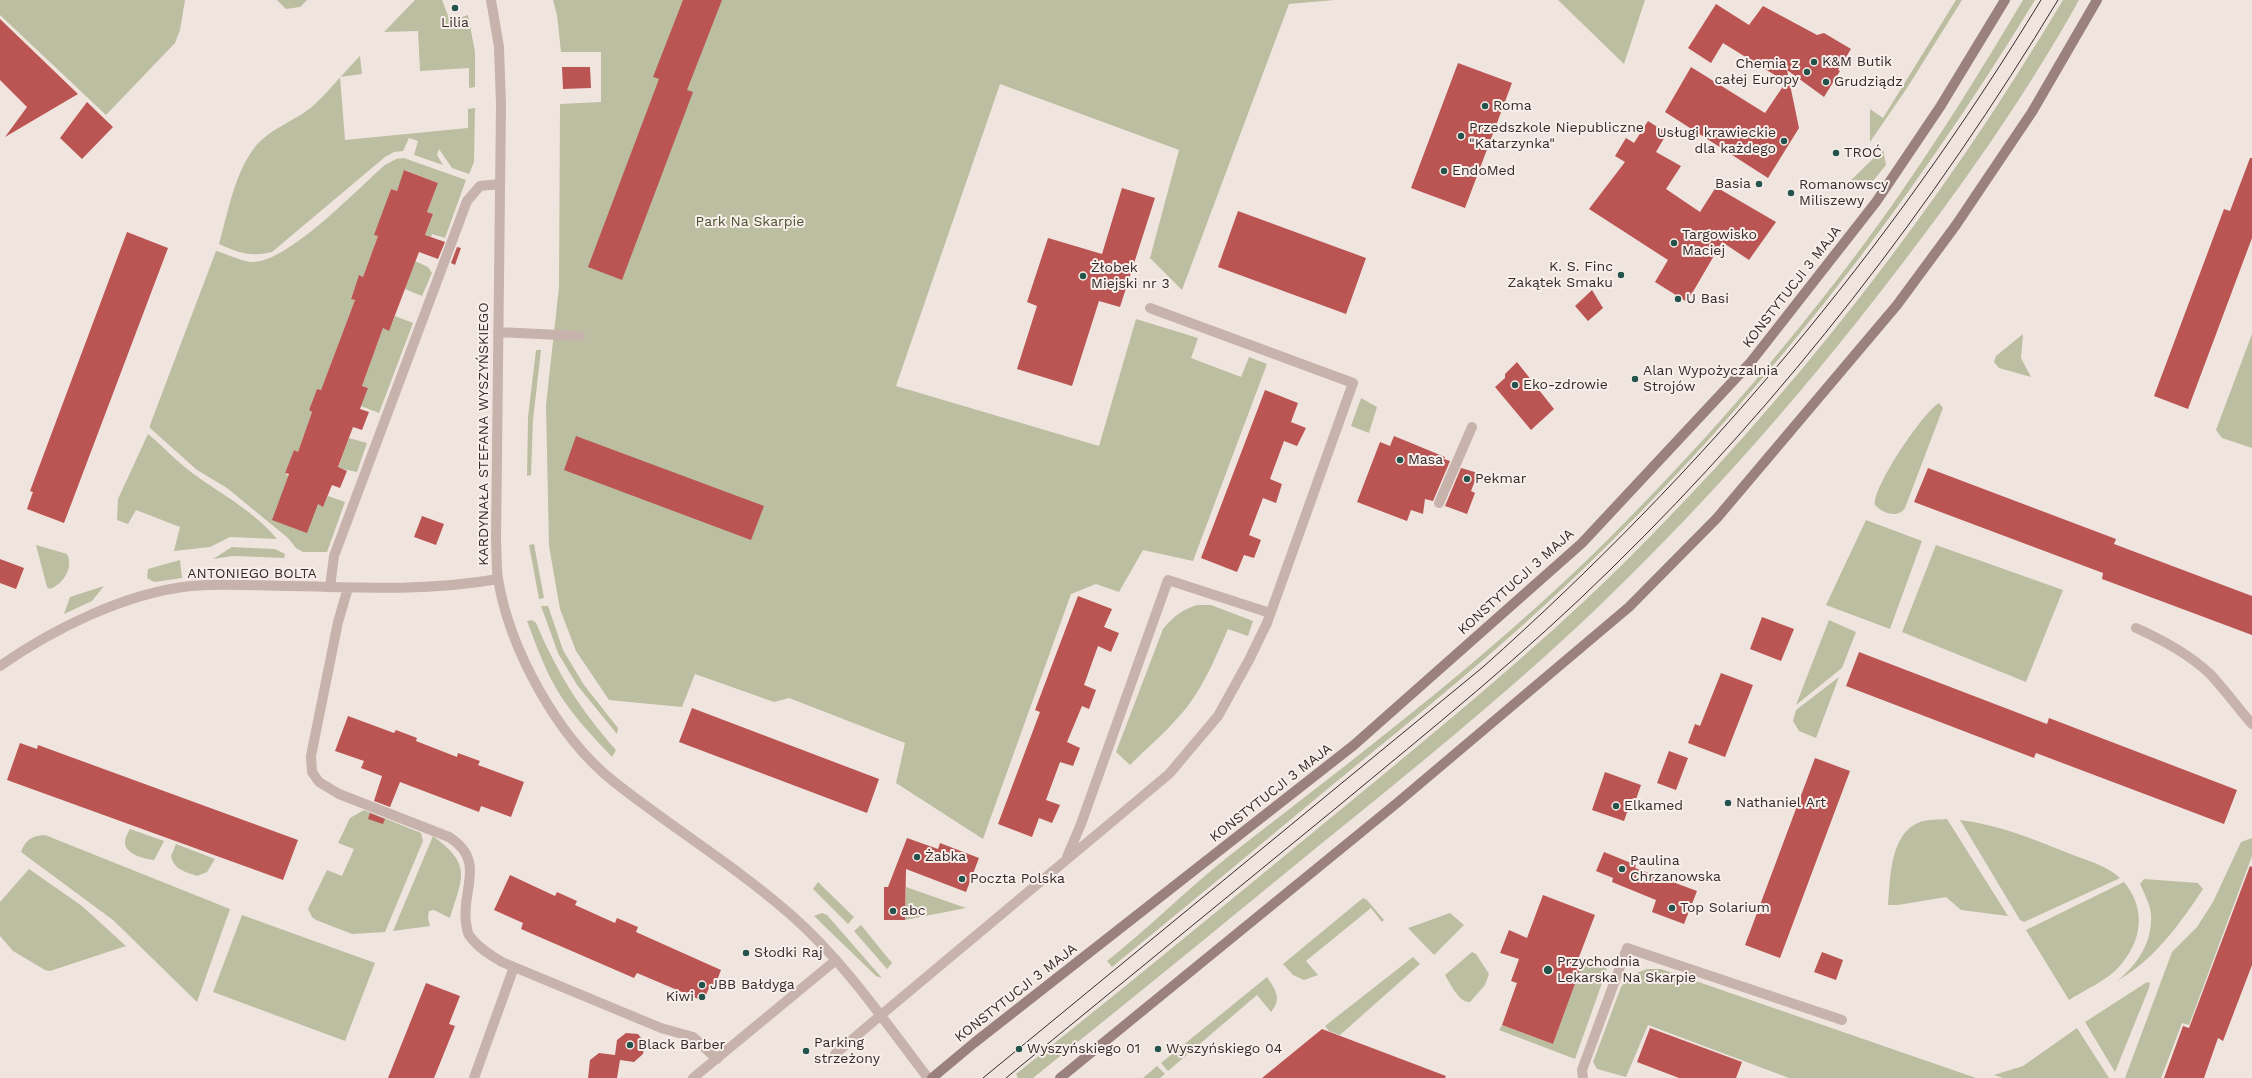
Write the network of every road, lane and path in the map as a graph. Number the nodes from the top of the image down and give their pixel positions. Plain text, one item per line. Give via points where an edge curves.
1 (491, 0) edge
2 (2005, 0) edge
3 (2097, 0) edge
4 (500, 184) junction
5 (1150, 308) dead end
6 (498, 332) junction
7 (580, 336) dead end
8 (1472, 427) dead end
9 (1439, 503) dead end
10 (498, 579) junction
11 (330, 588) junction
12 (348, 588) junction
13 (1270, 613) junction
14 (2136, 628) dead end
15 (0, 666) edge
16 (2252, 724) edge
17 (1066, 858) junction
18 (836, 960) junction
19 (514, 967) junction
20 (881, 1015) junction
21 (1842, 1020) dead end
22 (836, 1054) dead end
23 (717, 1059) junction
24 (474, 1078) edge
25 (694, 1078) edge
26 (928, 1078) edge
27 (932, 1078) edge
28 (1060, 1078) edge
29 (1583, 1078) edge

1 - 4 street, KARDYNAŁA STEFANA WYSZYŃSKIEGO via 499,47
2 - 27 street, KONSTYTUCJI 3 MAJA via 1940,107 1876,202 1750,363 1582,543 1354,745 974,1042
3 - 28 street via 2032,112 1952,231 1892,311 1717,518 1630,607 1397,803
4 - 6 street, KARDYNAŁA STEFANA WYSZYŃSKIEGO
4 - 11 street via 480,186 467,201 334,556
5 - 13 street via 1353,383
6 - 7 street
6 - 10 street, KARDYNAŁA STEFANA WYSZYŃSKIEGO
8 - 9 street
10 - 12 street, ANTONIEGO BOLTA via 460,586
10 - 18 street, KARDYNAŁA STEFANA WYSZYŃSKIEGO via 520,652 561,727 612,780 750,880 792,916
11 - 12 street, ANTONIEGO BOLTA
11 - 15 street, ANTONIEGO BOLTA via 226,585 190,586 164,591 92,614 21,651
12 - 19 street via 338,622 312,747 312,772 319,782 339,794 449,837 462,847 469,860 471,872 465,916 468,934 486,953
13 - 17 street via 1249,660 1218,716 1206,732 1156,787
13 - 17 street via 1168,580 1081,824
14 - 16 street via 2158,638 2210,674
17 - 20 street
18 - 20 street, KARDYNAŁA STEFANA WYSZYŃSKIEGO
18 - 23 street
19 - 23 street via 661,1028 693,1037
19 - 24 street
20 - 22 street
20 - 26 street, KARDYNAŁA STEFANA WYSZYŃSKIEGO
21 - 29 street via 1627,948 1582,1070
23 - 25 street

